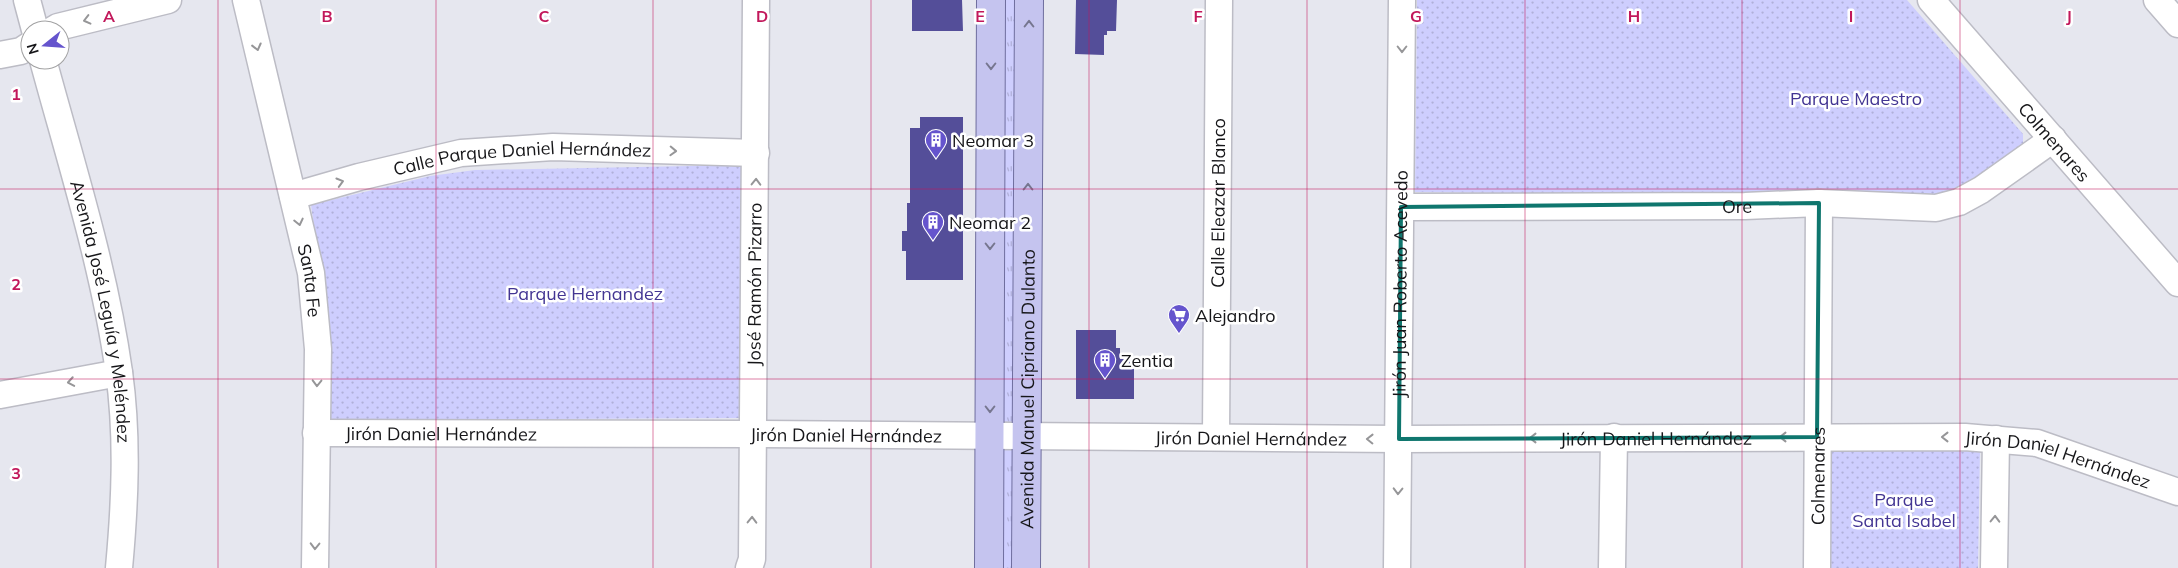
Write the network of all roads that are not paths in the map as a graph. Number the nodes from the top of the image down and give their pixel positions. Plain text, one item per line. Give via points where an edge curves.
1 (27, 0) edge
2 (168, 0) edge
3 (246, 0) edge
4 (756, 0) edge
5 (991, 0) edge
6 (1029, 0) edge
7 (1219, 0) edge
8 (1402, 0) edge
9 (2157, 0) edge
10 (1946, 5) edge
11 (32, 20) edge
12 (70, 24) edge
13 (2178, 24) edge
14 (20, 51) edge
15 (0, 55) edge
16 (46, 70) edge
17 (2053, 139) junction
18 (756, 153) junction
19 (293, 196) junction
20 (1819, 203) junction
21 (1401, 206) junction
22 (2178, 282) edge
23 (119, 373) junction
24 (0, 395) edge
25 (316, 433) junction
26 (753, 434) junction
27 (990, 436) junction
28 (1026, 436) junction
29 (1216, 436) junction
30 (1614, 437) junction
31 (1817, 437) junction
32 (1996, 438) junction
33 (1399, 439) junction
34 (2178, 492) edge
35 (119, 568) edge
36 (315, 568) edge
37 (749, 568) edge
38 (990, 568) edge
39 (1026, 568) edge
40 (1397, 568) edge
41 (1612, 568) edge
42 (1817, 568) edge
43 (1994, 568) edge

1 - 11 street
2 -> 12 street
3 -> 19 street, Santa Fe
4 - 18 street, José Ramón Pizarro
5 -> 27 main road, Avenida Manuel Cipriano Dulanto
28 -> 6 main road, Avenida Manuel Cipriano Dulanto
7 - 29 street, Calle Eleazar Blanco
8 -> 21 street, Jirón Juan Roberto Acevedo
9 - 13 street
10 - 17 street, Colmenares
14 - 15 street
16 - 23 street, Avenida José Leguía y Meléndez via 104,286
17 - 20 street, Ore via 1959,202 1936,208
17 - 22 street, Colmenares
19 -> 18 street, Calle Parque Daniel Hernández via 461,153 553,148
26 -> 18 street, José Ramón Pizarro
19 -> 25 street, Santa Fe via 314,307 318,349
20 - 21 street, Ore
20 - 31 street, Colmenares
21 - 33 street, Jirón Juan Roberto Acevedo
23 -> 24 street
23 - 35 street, Avenida José Leguía y Meléndez via 125,479
25 - 26 street, Jirón Daniel Hernández
25 -> 36 street, Santa Fe
26 - 27 street, Jirón Daniel Hernández
37 -> 26 street, José Ramón Pizarro via 752,559
27 - 28 street, Jirón Daniel Hernández
27 - 38 main road, Avenida Manuel Cipriano Dulanto
28 - 29 street, Jirón Daniel Hernández
28 - 39 main road, Avenida Manuel Cipriano Dulanto
33 -> 29 street, Jirón Daniel Hernández
31 -> 30 street, Jirón Daniel Hernández
30 -> 33 street, Jirón Daniel Hernández
30 - 41 street
32 -> 31 street, Jirón Daniel Hernández
31 - 42 street, Colmenares
32 - 34 street, Jirón Daniel Hernández via 2036,443
43 -> 32 street
33 -> 40 street, Jirón Juan Roberto Acevedo

